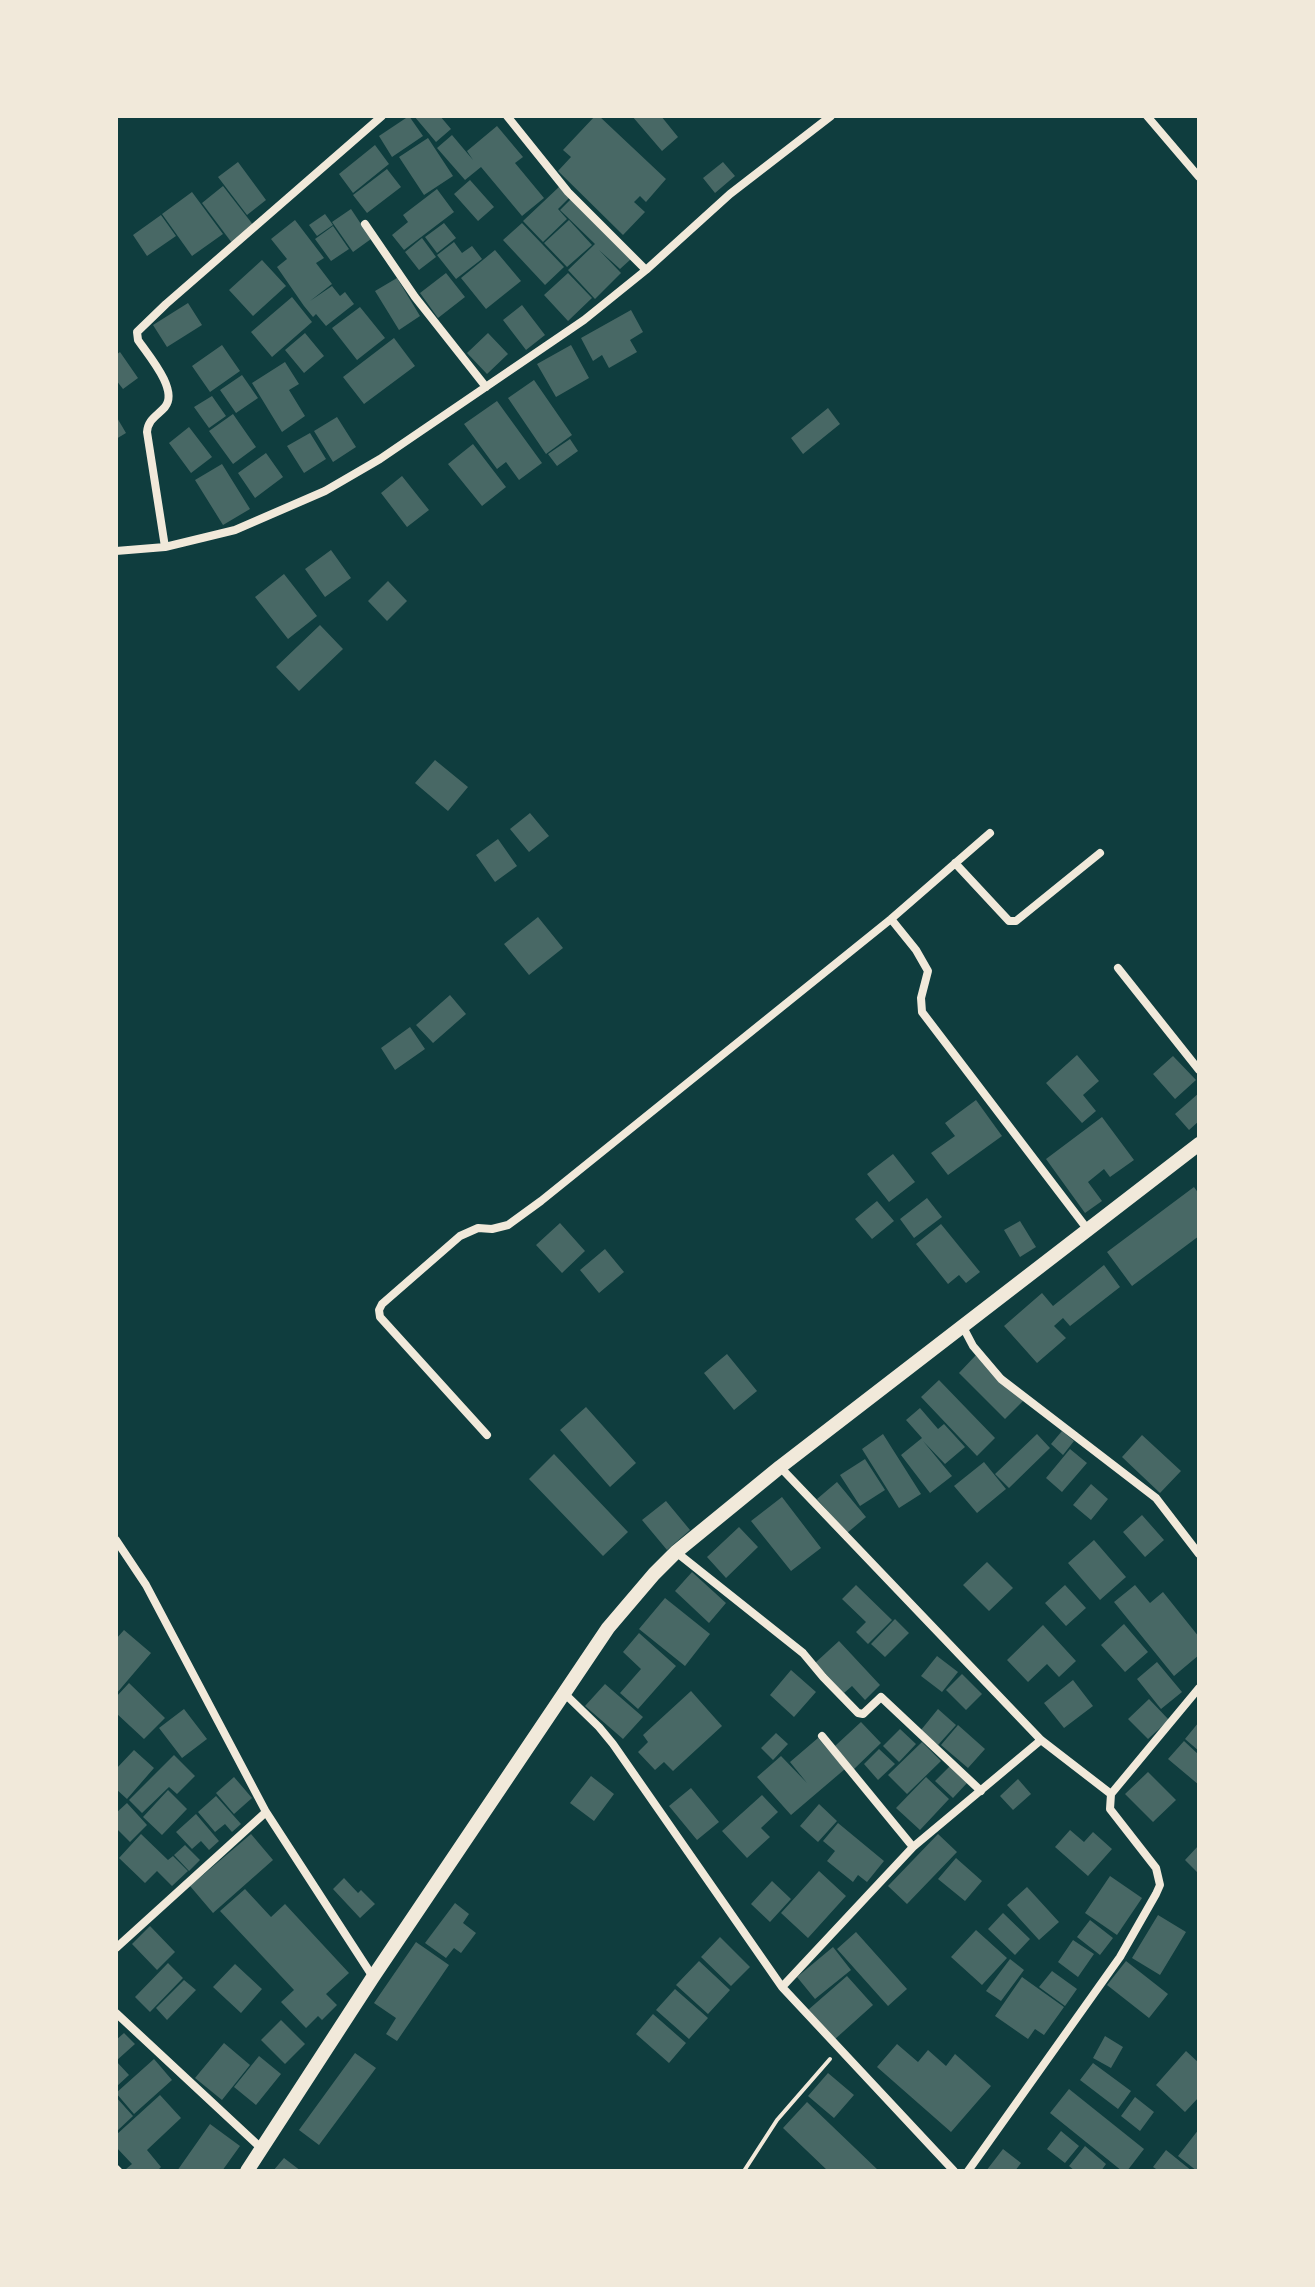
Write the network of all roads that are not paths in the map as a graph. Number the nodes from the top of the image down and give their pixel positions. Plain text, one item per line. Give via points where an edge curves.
1 (382, 116) edge
2 (507, 116) edge
3 (831, 116) edge
4 (1147, 116) edge
5 (1199, 177) edge
6 (365, 224) dead end
7 (646, 270) junction
8 (486, 387) junction
9 (165, 547) junction
10 (116, 551) edge
11 (990, 833) dead end
12 (1100, 853) dead end
13 (955, 863) junction
14 (891, 919) junction
15 (1118, 968) dead end
16 (1199, 1070) edge
17 (1199, 1144) edge
18 (1088, 1230) junction
19 (963, 1327) junction
20 (487, 1435) dead end
21 (780, 1467) junction
22 (118, 1546) edge
23 (676, 1552) junction
24 (1199, 1554) edge
25 (1199, 1688) edge
26 (564, 1693) junction
27 (822, 1736) dead end
28 (1041, 1740) junction
29 (981, 1791) junction
30 (1111, 1794) junction
31 (266, 1812) junction
32 (913, 1847) junction
33 (116, 1948) edge
34 (373, 1977) junction
35 (782, 1987) junction
36 (116, 2013) edge
37 (261, 2148) junction
38 (247, 2171) edge
39 (954, 2171) edge
40 (968, 2171) edge

1 - 9 street via 137,332 169,392 167,405 147,432
2 - 7 street via 568,192
3 - 7 street via 730,194
4 - 5 street
6 - 8 street
7 - 8 street
8 - 9 street via 325,491 235,530
9 - 10 street
11 - 13 street
12 - 13 street via 1016,921 1009,921
13 - 14 street
14 - 18 street via 928,971 922,1012
14 - 20 street via 541,1201 508,1225 460,1236 382,1304 380,1317
15 - 16 street
17 - 18 street
18 - 19 street
19 - 21 street
19 - 24 street via 1001,1379 1156,1498
21 - 23 street
21 - 28 street
22 - 31 street via 146,1585
23 - 26 street via 621,1611
23 - 29 street via 803,1653 858,1713 882,1698
25 - 30 street
26 - 34 street
26 - 35 street via 613,1744
27 - 32 street
28 - 29 street
28 - 30 street
29 - 32 street
30 - 40 street via 1110,1809 1156,1868 1160,1885 1120,1957
31 - 33 street
31 - 34 street
32 - 35 street
34 - 37 street
35 - 39 street
36 - 37 street
37 - 38 street

